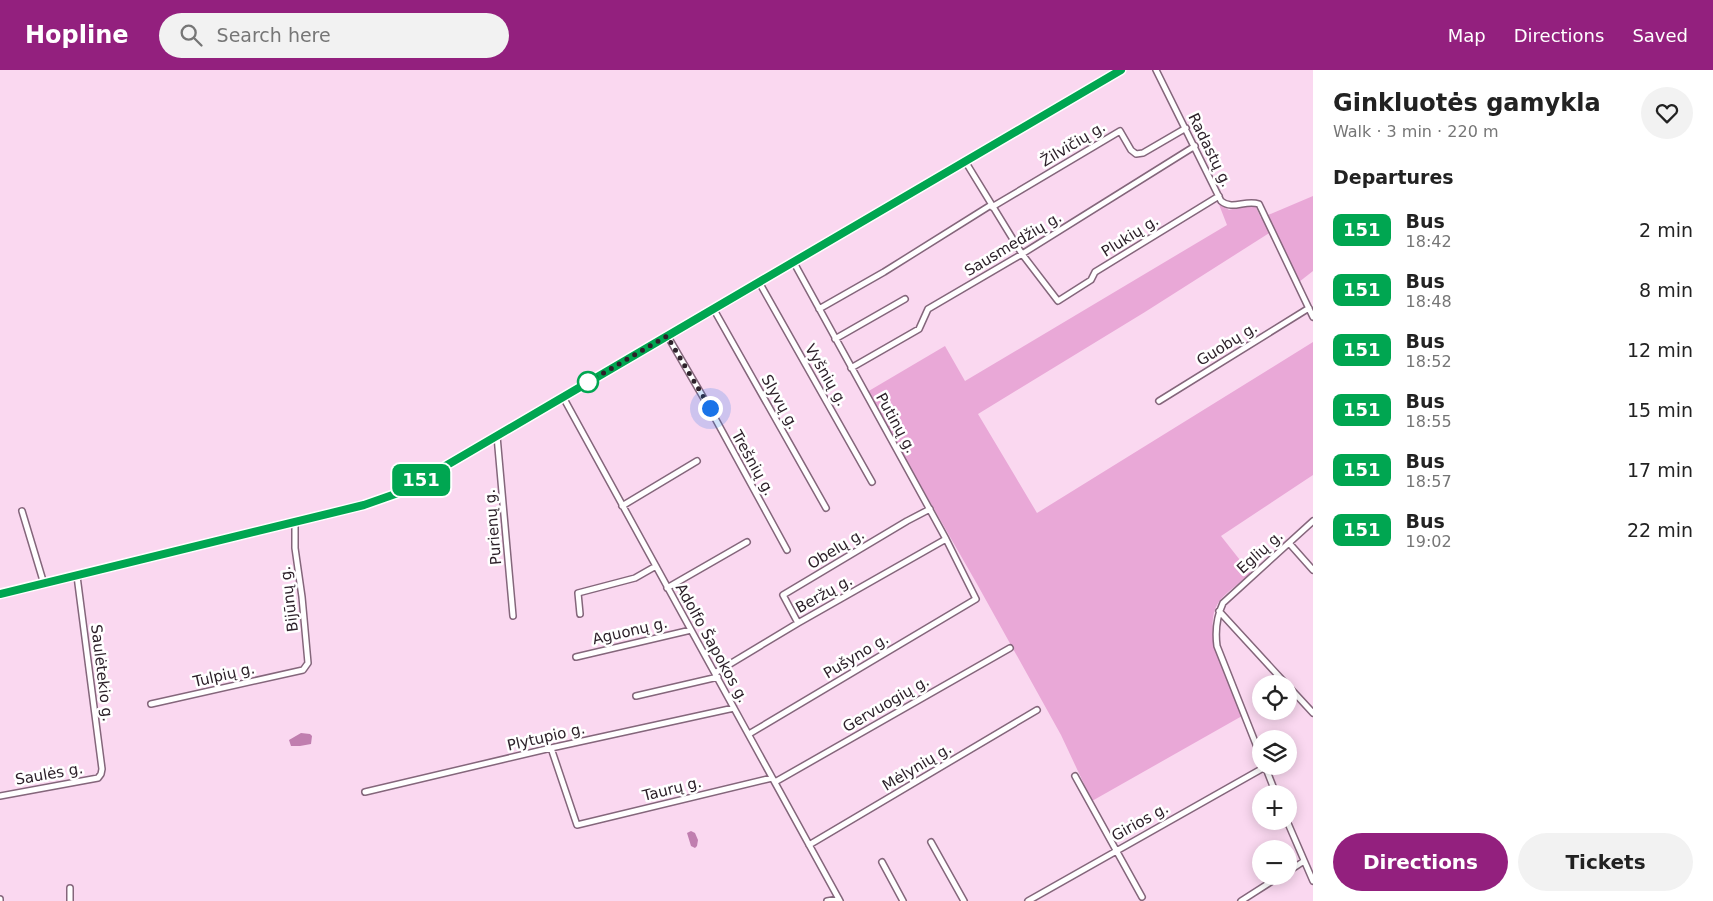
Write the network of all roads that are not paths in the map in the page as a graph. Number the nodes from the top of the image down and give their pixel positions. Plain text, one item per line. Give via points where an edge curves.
1 (1121, 70) edge
2 (1156, 70) edge
3 (1186, 128) junction
4 (1195, 146) junction
5 (965, 161) junction
6 (1219, 196) junction
7 (992, 206) junction
8 (1022, 254) junction
9 (793, 261) junction
10 (759, 282) junction
11 (905, 299) dead end
12 (713, 308) junction
13 (1309, 308) junction
14 (819, 309) junction
15 (1313, 317) edge
16 (667, 336) junction
17 (835, 339) junction
18 (851, 368) junction
19 (563, 397) junction
20 (1159, 401) dead end
21 (497, 436) junction
22 (697, 461) dead end
23 (872, 482) dead end
24 (622, 506) junction
25 (826, 508) dead end
26 (930, 509) junction
27 (22, 511) dead end
28 (1313, 521) edge
29 (295, 523) junction
30 (946, 539) junction
31 (747, 542) dead end
32 (1289, 543) junction
33 (787, 550) dead end
34 (656, 566) junction
35 (1313, 570) edge
36 (77, 576) junction
37 (44, 584) junction
38 (667, 588) junction
39 (0, 594) edge
40 (976, 599) joint
41 (1219, 611) junction
42 (580, 614) dead end
43 (513, 616) dead end
44 (798, 623) junction
45 (691, 630) junction
46 (1010, 648) dead end
47 (576, 657) dead end
48 (303, 670) joint
49 (716, 675) junction
50 (1278, 675) edge
51 (636, 696) dead end
52 (1297, 696) edge
53 (151, 704) dead end
54 (734, 708) junction
55 (1037, 710) dead end
56 (1313, 713) edge
57 (749, 734) junction
58 (1252, 734) edge
59 (551, 748) junction
60 (1252, 773) edge
61 (101, 774) joint
62 (1075, 776) dead end
63 (774, 780) junction
64 (365, 792) dead end
65 (0, 796) edge
66 (1291, 830) edge
67 (931, 842) dead end
68 (809, 845) junction
69 (1116, 850) junction
70 (1304, 861) junction
71 (882, 862) dead end
72 (1297, 865) edge
73 (1313, 880) edge
74 (1266, 885) edge
75 (70, 888) dead end
76 (1142, 897) dead end
77 (839, 900) edge
78 (70, 901) edge
79 (827, 901) edge
80 (903, 901) edge
81 (964, 901) edge
82 (1028, 901) edge
83 (1241, 901) edge

1 - 5 street
2 - 3 street, Radastų g.
3 - 4 street, Radastų g.
3 - 7 street, Žilvičių g. via 1136,154 1120,131
4 - 6 street, Radastų g.
4 - 8 street, Sausmedžių g.
5 - 7 street
5 - 9 street
6 - 8 street, Plukių g. via 1095,272 1091,280 1058,301
6 - 13 street, Radastų g. via 1226,205 1258,204
7 - 8 street
7 - 14 street, Žilvičių g.
8 - 18 street, Sausmedžių g. via 928,309 919,329
9 - 10 street
9 - 14 street, Putinų g.
10 - 12 street
10 - 23 street, Vyšnių g.
11 - 17 street
12 - 16 street
12 - 25 street, Slyvų g.
13 - 15 street, Radastų g.
13 - 20 street, Guobų g.
14 - 17 street, Putinų g.
16 - 19 street
16 - 33 street, Trešnių g.
17 - 18 street, Putinų g.
18 - 26 street, Putinų g.
19 - 21 street
19 - 24 street, Adolfo Šapokos g.
21 - 29 street via 385,499
21 - 43 street, Purienų g.
22 - 24 street
24 - 34 street, Adolfo Šapokos g.
26 - 30 street, Putinų g.
26 - 44 street, Obelų g. via 783,596
27 - 37 street
28 - 32 street, Eglių g.
29 - 36 street
29 - 48 street, Bijūnų g. via 308,663
30 - 40 street, Putinų g.
30 - 44 street, Beržų g.
31 - 38 street
32 - 35 street
32 - 41 street, Eglių g. via 1222,602
34 - 38 street, Adolfo Šapokos g.
34 - 42 street via 634,578 578,592
36 - 37 street
36 - 61 street, Saulėtekio g.
37 - 39 street
38 - 45 street, Adolfo Šapokos g.
40 - 57 street, Pušyno g.
41 - 50 street
41 - 58 street via 1217,646
44 - 49 street, Beržų g.
45 - 47 street, Aguonų g.
45 - 49 street, Adolfo Šapokos g.
46 - 63 street, Gervuogių g.
48 - 53 street, Tulpių g.
49 - 51 street, Beržų g.
49 - 54 street, Adolfo Šapokos g.
52 - 56 street
54 - 57 street, Adolfo Šapokos g.
54 - 59 street, Plytupio g.
55 - 68 street, Mėlynių g.
57 - 63 street, Adolfo Šapokos g.
59 - 63 street, Taurų g. via 577,825
59 - 64 street, Plytupio g.
60 - 69 street, Girios g.
61 - 65 street, Saulės g. via 98,778
62 - 69 street
63 - 68 street, Adolfo Šapokos g.
66 - 70 street
67 - 81 street
68 - 77 street, Adolfo Šapokos g.
69 - 76 street
69 - 82 street, Girios g.
70 - 72 street
70 - 73 street
71 - 80 street
74 - 83 street
75 - 78 street
77 - 79 street

